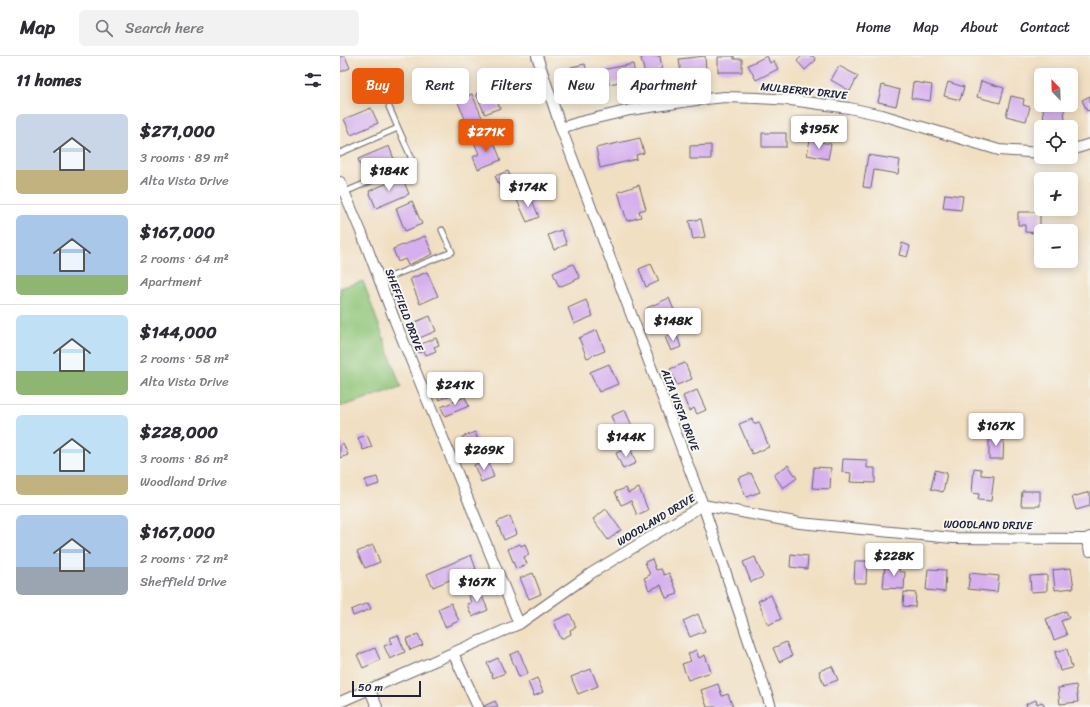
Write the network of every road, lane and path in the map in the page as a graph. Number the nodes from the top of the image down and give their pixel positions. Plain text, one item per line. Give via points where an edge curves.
1 (536, 56) edge
2 (389, 107) dead end
3 (398, 128) junction
4 (562, 128) junction
5 (1090, 144) edge
6 (1078, 148) edge
7 (340, 153) edge
8 (1034, 153) edge
9 (340, 182) edge
10 (345, 192) junction
11 (442, 230) dead end
12 (380, 281) junction
13 (703, 505) junction
14 (1088, 538) edge
15 (1090, 551) edge
16 (519, 624) junction
17 (454, 653) junction
18 (370, 690) junction
19 (340, 702) edge
20 (377, 707) edge
21 (478, 707) edge
22 (772, 707) edge

1 - 4 street, ALTA VISTA DRIVE
2 - 3 lane
3 - 7 lane
3 - 10 lane via 410,158 409,163
4 - 8 street, MULBERRY DRIVE via 630,110 703,99 757,98 849,108 882,115 999,150
4 - 13 street, ALTA VISTA DRIVE
5 - 6 street
9 - 10 street, SHEFFIELD DRIVE
10 - 12 street, SHEFFIELD DRIVE
11 - 12 lane via 452,252
12 - 16 street, SHEFFIELD DRIVE
13 - 14 street, WOODLAND DRIVE via 800,523 952,538
13 - 16 street, WOODLAND DRIVE via 590,574
13 - 22 street, ALTA VISTA DRIVE
14 - 15 street
16 - 17 street, WOODLAND DRIVE
17 - 18 street, WOODLAND DRIVE
17 - 21 street
18 - 19 street, WOODLAND DRIVE
18 - 20 street

